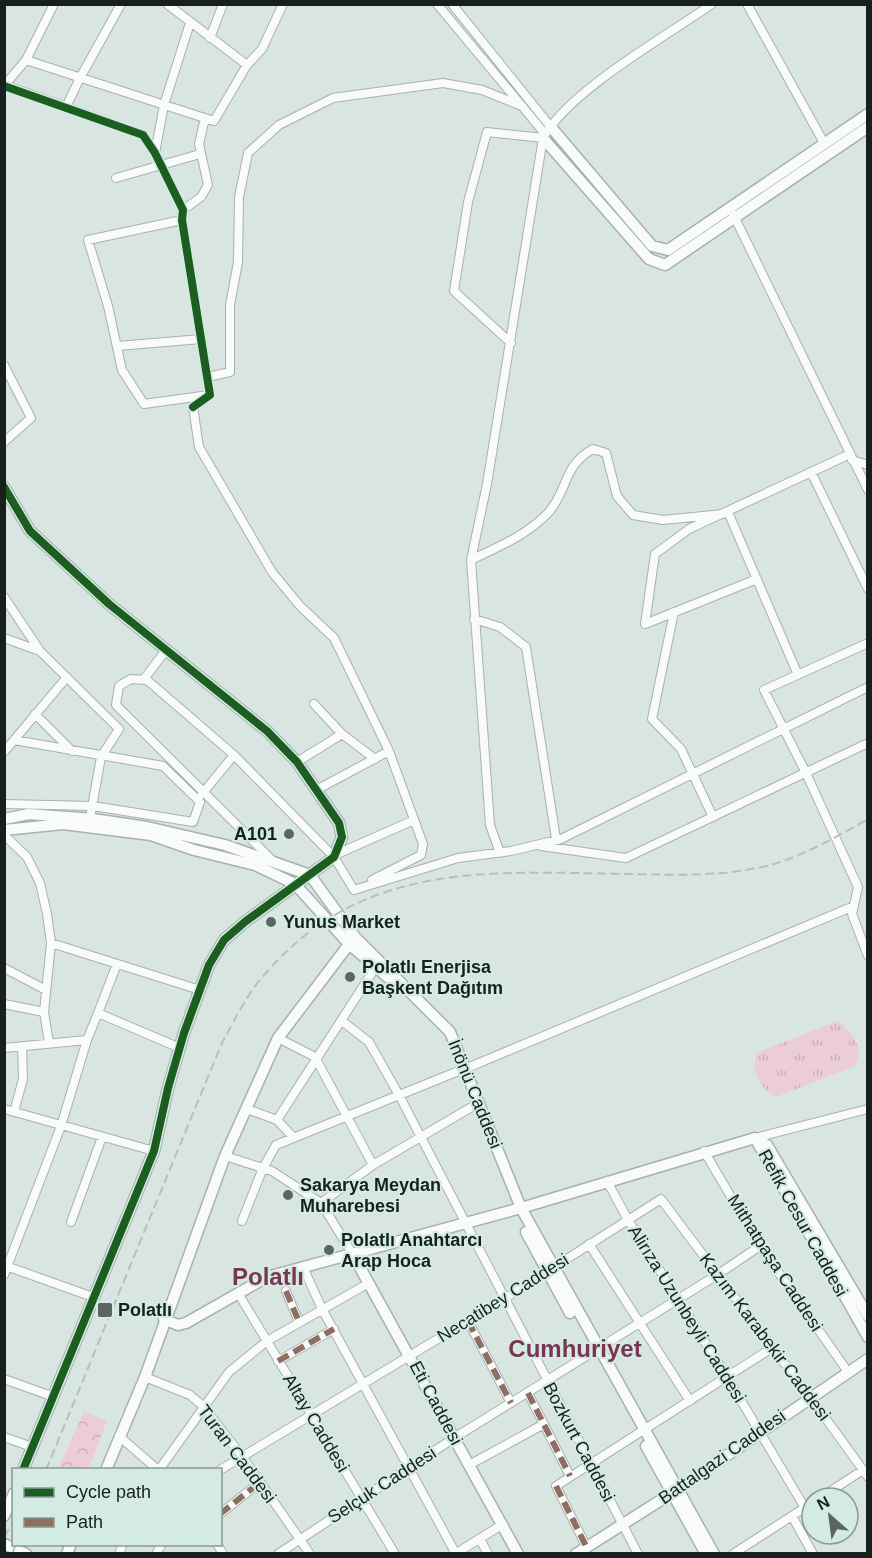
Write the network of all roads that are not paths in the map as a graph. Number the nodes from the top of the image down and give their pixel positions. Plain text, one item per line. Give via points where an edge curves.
1 (54, 4) edge
2 (121, 4) edge
3 (167, 4) edge
4 (223, 4) edge
5 (283, 4) edge
6 (437, 4) edge
7 (452, 4) edge
8 (712, 4) edge
9 (747, 4) edge
10 (190, 23) junction
11 (210, 38) junction
12 (26, 60) junction
13 (247, 66) junction
14 (80, 78) junction
15 (5, 86) edge
16 (164, 105) junction
17 (522, 106) junction
18 (66, 107) junction
19 (867, 114) edge
20 (205, 118) junction
21 (867, 127) edge
22 (546, 133) junction
23 (824, 143) junction
24 (155, 153) junction
25 (200, 154) junction
26 (162, 166) junction
27 (116, 178) dead end
28 (183, 210) junction
29 (732, 212) junction
30 (182, 220) junction
31 (201, 339) junction
32 (511, 343) junction
33 (118, 346) junction
34 (4, 366) edge
35 (207, 377) junction
36 (210, 394) junction
37 (4, 442) edge
38 (851, 457) junction
39 (867, 465) edge
40 (811, 472) junction
41 (4, 487) edge
42 (867, 490) edge
43 (726, 513) junction
44 (471, 560) junction
45 (757, 579) junction
46 (867, 589) edge
47 (4, 597) edge
48 (674, 612) junction
49 (474, 619) junction
50 (4, 638) edge
51 (867, 643) edge
52 (166, 650) junction
53 (40, 651) junction
54 (798, 675) junction
55 (67, 677) junction
56 (144, 679) junction
57 (867, 687) edge
58 (314, 704) dead end
59 (116, 705) junction
60 (35, 714) junction
61 (105, 715) junction
62 (784, 729) junction
63 (342, 734) junction
64 (14, 740) junction
65 (867, 743) edge
66 (72, 751) junction
67 (389, 751) junction
68 (4, 752) edge
69 (234, 755) junction
70 (101, 757) junction
71 (375, 759) junction
72 (297, 762) junction
73 (693, 773) junction
74 (806, 773) junction
75 (318, 789) junction
76 (202, 794) junction
77 (4, 804) edge
78 (93, 806) junction
79 (713, 817) junction
80 (90, 818) junction
81 (4, 819) edge
82 (414, 820) junction
83 (4, 830) edge
84 (4, 836) edge
85 (556, 839) junction
86 (537, 845) junction
87 (500, 853) junction
88 (336, 855) junction
89 (274, 863) junction
90 (310, 875) junction
91 (295, 884) junction
92 (354, 890) junction
93 (854, 906) junction
94 (352, 940) junction
95 (51, 942) junction
96 (867, 956) edge
97 (117, 964) junction
98 (4, 968) edge
99 (375, 968) junction
100 (46, 990) junction
101 (200, 990) junction
102 (4, 1004) edge
103 (44, 1011) junction
104 (98, 1013) junction
105 (342, 1021) junction
106 (278, 1038) junction
107 (87, 1040) junction
108 (48, 1043) junction
109 (22, 1046) junction
110 (4, 1048) edge
111 (180, 1048) junction
112 (315, 1057) junction
113 (464, 1069) junction
114 (399, 1095) junction
115 (475, 1104) junction
116 (4, 1109) edge
117 (247, 1109) junction
118 (867, 1109) edge
119 (14, 1112) junction
120 (347, 1117) junction
121 (277, 1120) junction
122 (61, 1126) junction
123 (102, 1137) junction
124 (293, 1137) junction
125 (421, 1137) junction
126 (755, 1138) junction
127 (154, 1151) junction
128 (704, 1151) junction
129 (225, 1156) junction
130 (373, 1165) junction
131 (263, 1168) junction
132 (608, 1181) junction
133 (661, 1199) joint
134 (321, 1203) junction
135 (518, 1208) junction
136 (628, 1220) junction
137 (242, 1221) dead end
138 (71, 1222) dead end
139 (464, 1222) junction
140 (589, 1244) junction
141 (760, 1246) junction
142 (352, 1253) junction
143 (6, 1266) edge
144 (303, 1267) junction
145 (550, 1269) junction
146 (4, 1275) edge
147 (717, 1275) junction
148 (369, 1283) junction
149 (286, 1291) dead end
150 (238, 1293) junction
151 (93, 1297) junction
152 (504, 1299) junction
153 (678, 1300) junction
154 (322, 1308) junction
155 (867, 1316) edge
156 (164, 1319) junction
157 (468, 1321) junction
158 (299, 1322) junction
159 (641, 1322) junction
160 (334, 1329) junction
161 (867, 1337) edge
162 (267, 1341) junction
163 (772, 1348) junction
164 (595, 1350) junction
165 (410, 1355) junction
166 (867, 1359) edge
167 (278, 1361) junction
168 (848, 1372) junction
169 (145, 1377) junction
170 (727, 1377) junction
171 (4, 1379) edge
172 (547, 1381) junction
173 (366, 1384) junction
174 (528, 1393) junction
175 (811, 1396) junction
176 (54, 1397) junction
177 (690, 1401) junction
178 (512, 1403) junction
179 (203, 1406) junction
180 (311, 1415) junction
181 (544, 1424) junction
182 (642, 1432) junction
183 (758, 1432) junction
184 (119, 1436) junction
185 (4, 1437) edge
186 (454, 1438) junction
187 (32, 1447) junction
188 (242, 1456) junction
189 (590, 1464) junction
190 (469, 1465) junction
191 (409, 1467) junction
192 (24, 1468) edge
193 (107, 1468) edge
194 (156, 1468) edge
195 (159, 1468) edge
196 (222, 1469) edge
197 (866, 1475) edge
198 (570, 1476) junction
199 (260, 1483) junction
200 (844, 1486) edge
201 (675, 1490) junction
202 (800, 1492) edge
203 (12, 1498) edge
204 (361, 1498) junction
205 (800, 1511) edge
206 (222, 1512) edge
207 (4, 1516) edge
208 (792, 1516) junction
209 (622, 1523) junction
210 (503, 1524) junction
211 (480, 1539) junction
212 (300, 1540) junction
213 (4, 1544) edge
214 (586, 1546) junction
215 (456, 1553) edge
216 (26, 1554) edge
217 (278, 1554) edge
218 (310, 1554) edge
219 (395, 1554) edge
220 (488, 1554) edge
221 (518, 1554) edge
222 (576, 1554) edge
223 (638, 1554) edge
224 (706, 1554) edge
225 (714, 1554) edge
226 (733, 1554) edge
227 (813, 1554) edge

1 - 12 street
2 - 14 street
3 - 10 street
4 - 11 street
5 - 13 street via 262,49
6 - 17 street
7 - 22 street
8 - 22 street via 577,98
9 - 23 street
10 - 11 street
10 - 16 street
11 - 13 street
12 - 14 street
12 - 15 street
13 - 20 street via 214,121
14 - 16 street
14 - 18 street
15 - 18 street
16 - 20 street
16 - 24 street
17 - 22 street
17 - 35 street via 482,90 443,83 333,98 279,125 248,153 239,196 238,262 230,305 230,372
18 - 24 street via 143,135
19 - 23 street
20 - 25 street
21 - 29 street
22 - 29 street via 649,259 665,265
22 - 32 street
22 - 32 street via 487,132 468,202 454,291
23 - 29 street
24 - 26 street
25 - 26 street
25 - 28 street via 208,185 201,197
26 - 27 street
26 - 28 street
28 - 30 street
29 - 38 street
30 - 31 street
30 - 33 street via 88,240
31 - 33 street
31 - 35 street
32 - 44 street
33 - 36 street via 122,370 144,404
34 - 37 street via 31,418
35 - 36 street
36 - 67 street via 193,407 199,447 272,572 334,638
38 - 39 street
38 - 40 street
38 - 42 street
40 - 43 street
40 - 46 street
41 - 52 street via 30,531
43 - 44 street via 663,520 633,515 617,496 606,453 593,449 578,457 548,512 511,542
43 - 45 street
43 - 48 street via 689,529 655,554 645,624
44 - 49 street
45 - 48 street
45 - 54 street
47 - 53 street
48 - 73 street via 652,719 681,749
49 - 85 street via 500,627 526,647
49 - 87 street via 490,825
50 - 53 street
51 - 54 street
52 - 56 street
52 - 72 street via 267,731
53 - 55 street
54 - 62 street via 764,690
55 - 60 street
55 - 61 street
56 - 59 street via 131,679 119,686
56 - 69 street
57 - 62 street
58 - 63 street
59 - 61 street
59 - 76 street
60 - 64 street
60 - 66 street
61 - 70 street via 119,729
62 - 73 street
62 - 74 street
63 - 71 street
63 - 72 street
64 - 66 street
64 - 68 street
65 - 74 street
66 - 70 street
67 - 71 street
67 - 82 street
69 - 76 street
69 - 88 street
70 - 78 street
70 - 78 street via 163,766 200,802 193,822
71 - 75 street
72 - 75 street
73 - 79 street
73 - 85 street
74 - 79 street
74 - 93 street via 858,887
75 - 88 street via 339,823 342,837
76 - 89 street
77 - 78 street
78 - 80 street
79 - 86 street via 626,858
80 - 81 street via 29,814
80 - 89 street via 225,845
82 - 88 street
82 - 92 street via 423,844 420,855
83 - 91 street, İnönü Caddesi via 63,824 151,835 255,865
84 - 95 street via 27,857 39,883
85 - 86 street
86 - 87 street
87 - 92 street via 458,858
88 - 90 street
88 - 92 street
89 - 90 street
90 - 91 street
90 - 94 street, İnönü Caddesi
91 - 94 street, İnönü Caddesi
91 - 101 street via 224,940
93 - 96 street via 852,914
93 - 113 street
94 - 99 street, İnönü Caddesi
94 - 106 street
94 - 113 street, İnönü Caddesi via 450,1032
95 - 97 street
95 - 100 street
97 - 101 street
97 - 104 street
98 - 100 street
99 - 105 street
99 - 113 street, İnönü Caddesi via 403,989 444,1034
100 - 103 street
101 - 111 street
102 - 103 street
103 - 108 street
104 - 107 street
104 - 111 street
105 - 112 street
105 - 114 street, Bozkurt Caddesi via 369,1042
106 - 112 street
106 - 117 street
107 - 108 street
107 - 122 street
108 - 109 street
109 - 110 street
109 - 119 street via 23,1079
111 - 127 street
112 - 120 street
112 - 121 street
113 - 114 street
113 - 115 street, İnönü Caddesi
113 - 135 street, İnönü Caddesi
114 - 120 street
114 - 125 street, Bozkurt Caddesi
115 - 125 street
115 - 135 street, İnönü Caddesi
116 - 119 street
117 - 121 street
117 - 129 street
118 - 126 street
119 - 122 street
120 - 124 street
120 - 130 street
121 - 124 street
122 - 123 street
122 - 143 street
123 - 127 street
123 - 138 street
124 - 131 street via 276,1145
125 - 130 street
125 - 139 street, Bozkurt Caddesi
126 - 128 street
126 - 155 street, Refik Cesur Caddesi via 768,1145
126 - 161 street, Refik Cesur Caddesi
127 - 151 street
128 - 132 street
128 - 141 street, Mithatpaşa Caddesi
129 - 131 street
129 - 156 street
130 - 134 street
131 - 134 street
131 - 137 street
132 - 135 street
132 - 136 street, Alirıza Uzunbeyli Caddesi
133 - 136 street, Necatibey Caddesi
133 - 147 street, Kazım Karabekir Caddesi
134 - 142 street
135 - 139 street
135 - 145 street, İnönü Caddesi
136 - 140 street, Necatibey Caddesi
136 - 153 street, Alirıza Uzunbeyli Caddesi
139 - 142 street
139 - 152 street, Bozkurt Caddesi
140 - 145 street, Necatibey Caddesi
140 - 159 street
141 - 147 street, Selçuk Caddesi
141 - 168 street, Mithatpaşa Caddesi
142 - 144 street
142 - 148 street, Eti Caddesi
143 - 146 street
143 - 151 street
144 - 150 street via 267,1277
144 - 154 street
145 - 152 street, Necatibey Caddesi
145 - 164 street, İnönü Caddesi
147 - 153 street, Selçuk Caddesi
147 - 163 street, Kazım Karabekir Caddesi
148 - 154 street
148 - 165 street, Eti Caddesi
149 - 158 street
150 - 156 street via 186,1323 178,1325
150 - 162 street, Altay Caddesi
151 - 176 street
152 - 157 street, Necatibey Caddesi
152 - 172 street, Bozkurt Caddesi
153 - 159 street, Selçuk Caddesi
153 - 170 street, Alirıza Uzunbeyli Caddesi
154 - 158 street
154 - 160 street
156 - 169 street
157 - 165 street, Necatibey Caddesi
157 - 178 street
158 - 162 street
159 - 164 street, Selçuk Caddesi
159 - 177 street
160 - 167 street
160 - 173 street
162 - 167 street, Altay Caddesi
162 - 179 street via 229,1372
163 - 170 street
163 - 175 street, Kazım Karabekir Caddesi
164 - 172 street, Selçuk Caddesi
164 - 182 street, İnönü Caddesi
165 - 173 street, Necatibey Caddesi
165 - 186 street, Eti Caddesi
166 - 168 street, Battalgazi Caddesi
167 - 180 street, Altay Caddesi
168 - 175 street, Battalgazi Caddesi
169 - 179 street, Turan Caddesi via 190,1395
169 - 184 street
170 - 177 street
170 - 183 street, Alirıza Uzunbeyli Caddesi
171 - 176 street
172 - 174 street, Selçuk Caddesi
172 - 189 street, Bozkurt Caddesi
173 - 180 street, Necatibey Caddesi
173 - 191 street
174 - 178 street, Selçuk Caddesi
174 - 181 street
175 - 183 street, Battalgazi Caddesi
175 - 197 street, Kazım Karabekir Caddesi
176 - 187 street
177 - 182 street
178 - 186 street, Selçuk Caddesi
179 - 188 street, Turan Caddesi
179 - 195 street
180 - 188 street, Necatibey Caddesi
180 - 204 street, Altay Caddesi
181 - 190 street
181 - 198 street
182 - 189 street
182 - 201 street, İnönü Caddesi
183 - 201 street, Battalgazi Caddesi
183 - 202 street, Alirıza Uzunbeyli Caddesi
184 - 193 street
184 - 194 street
185 - 187 street
186 - 190 street, Eti Caddesi
186 - 191 street, Selçuk Caddesi
187 - 192 street
188 - 196 street, Necatibey Caddesi
188 - 199 street, Turan Caddesi
189 - 198 street
189 - 209 street, Bozkurt Caddesi
190 - 210 street, Eti Caddesi
191 - 204 street, Selçuk Caddesi
191 - 215 street
197 - 200 street
198 - 214 street via 556,1486
199 - 206 street
199 - 212 street, Turan Caddesi
201 - 209 street, Battalgazi Caddesi
201 - 224 street, İnönü Caddesi
201 - 225 street, İnönü Caddesi
203 - 207 street
204 - 212 street, Selçuk Caddesi
204 - 219 street, Altay Caddesi
205 - 208 street
208 - 226 street
208 - 227 street
209 - 214 street, Battalgazi Caddesi
209 - 223 street, Bozkurt Caddesi
210 - 211 street
210 - 221 street, Eti Caddesi
211 - 215 street
211 - 220 street
212 - 217 street, Selçuk Caddesi
212 - 218 street, Turan Caddesi
213 - 216 street
214 - 222 street, Battalgazi Caddesi

